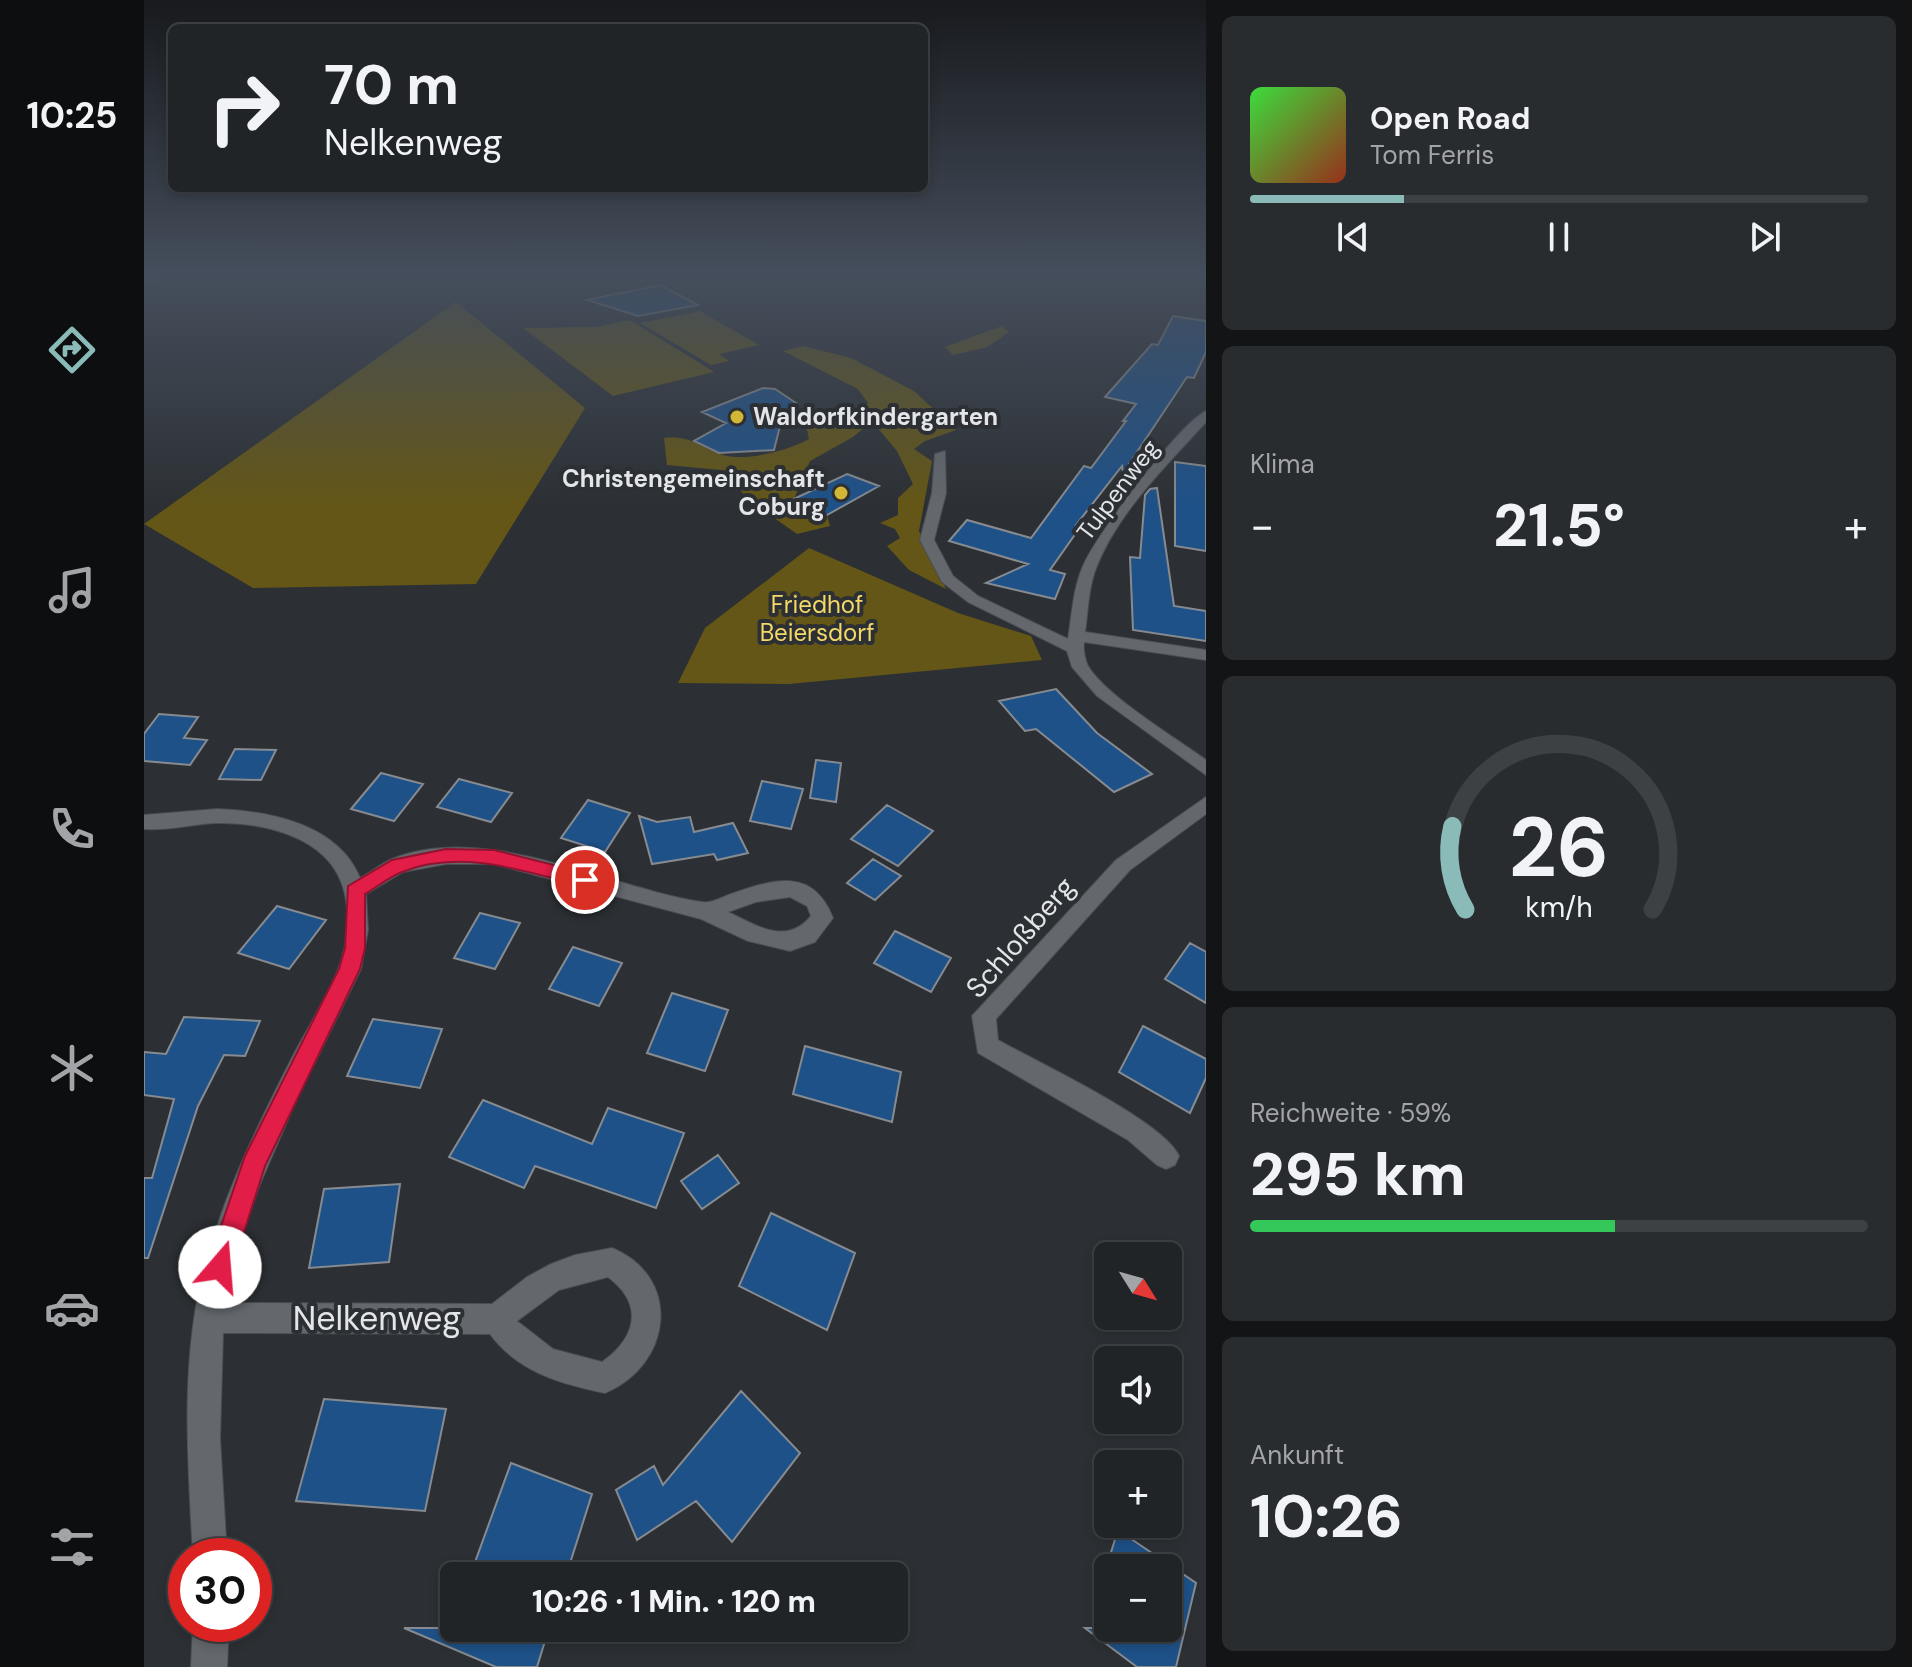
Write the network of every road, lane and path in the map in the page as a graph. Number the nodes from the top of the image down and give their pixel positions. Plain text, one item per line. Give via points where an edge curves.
1 (1203, 423) edge
2 (941, 454) dead end
3 (1076, 642) junction
4 (1206, 655) edge
5 (1206, 769) edge
6 (1206, 804) edge
7 (144, 822) edge
8 (355, 891) junction
9 (707, 912) dead end
10 (1166, 1156) dead end
11 (209, 1318) junction
12 (497, 1319) junction
13 (209, 1538) edge
14 (210, 1642) edge
15 (209, 1667) edge

1 - 3 street, Tulpenweg via 1129,504 1090,565
2 - 3 street via 939,493 927,540 947,579 1010,620
3 - 4 street
3 - 5 street via 1080,667 1103,692
6 - 10 street, Schloßberg via 1123,865 984,1016 987,1046 1137,1131
7 - 8 street via 175,824 214,816 296,830 326,847
8 - 9 street via 398,865 446,856 494,856
8 - 11 street via 350,969 253,1164
11 - 12 street, Nelkenweg
11 - 13 street via 204,1452
12 - 12 street, Nelkenweg via 529,1355 551,1367 605,1378 640,1349 645,1305 640,1286 612,1262 571,1267 548,1277
14 - 15 street

